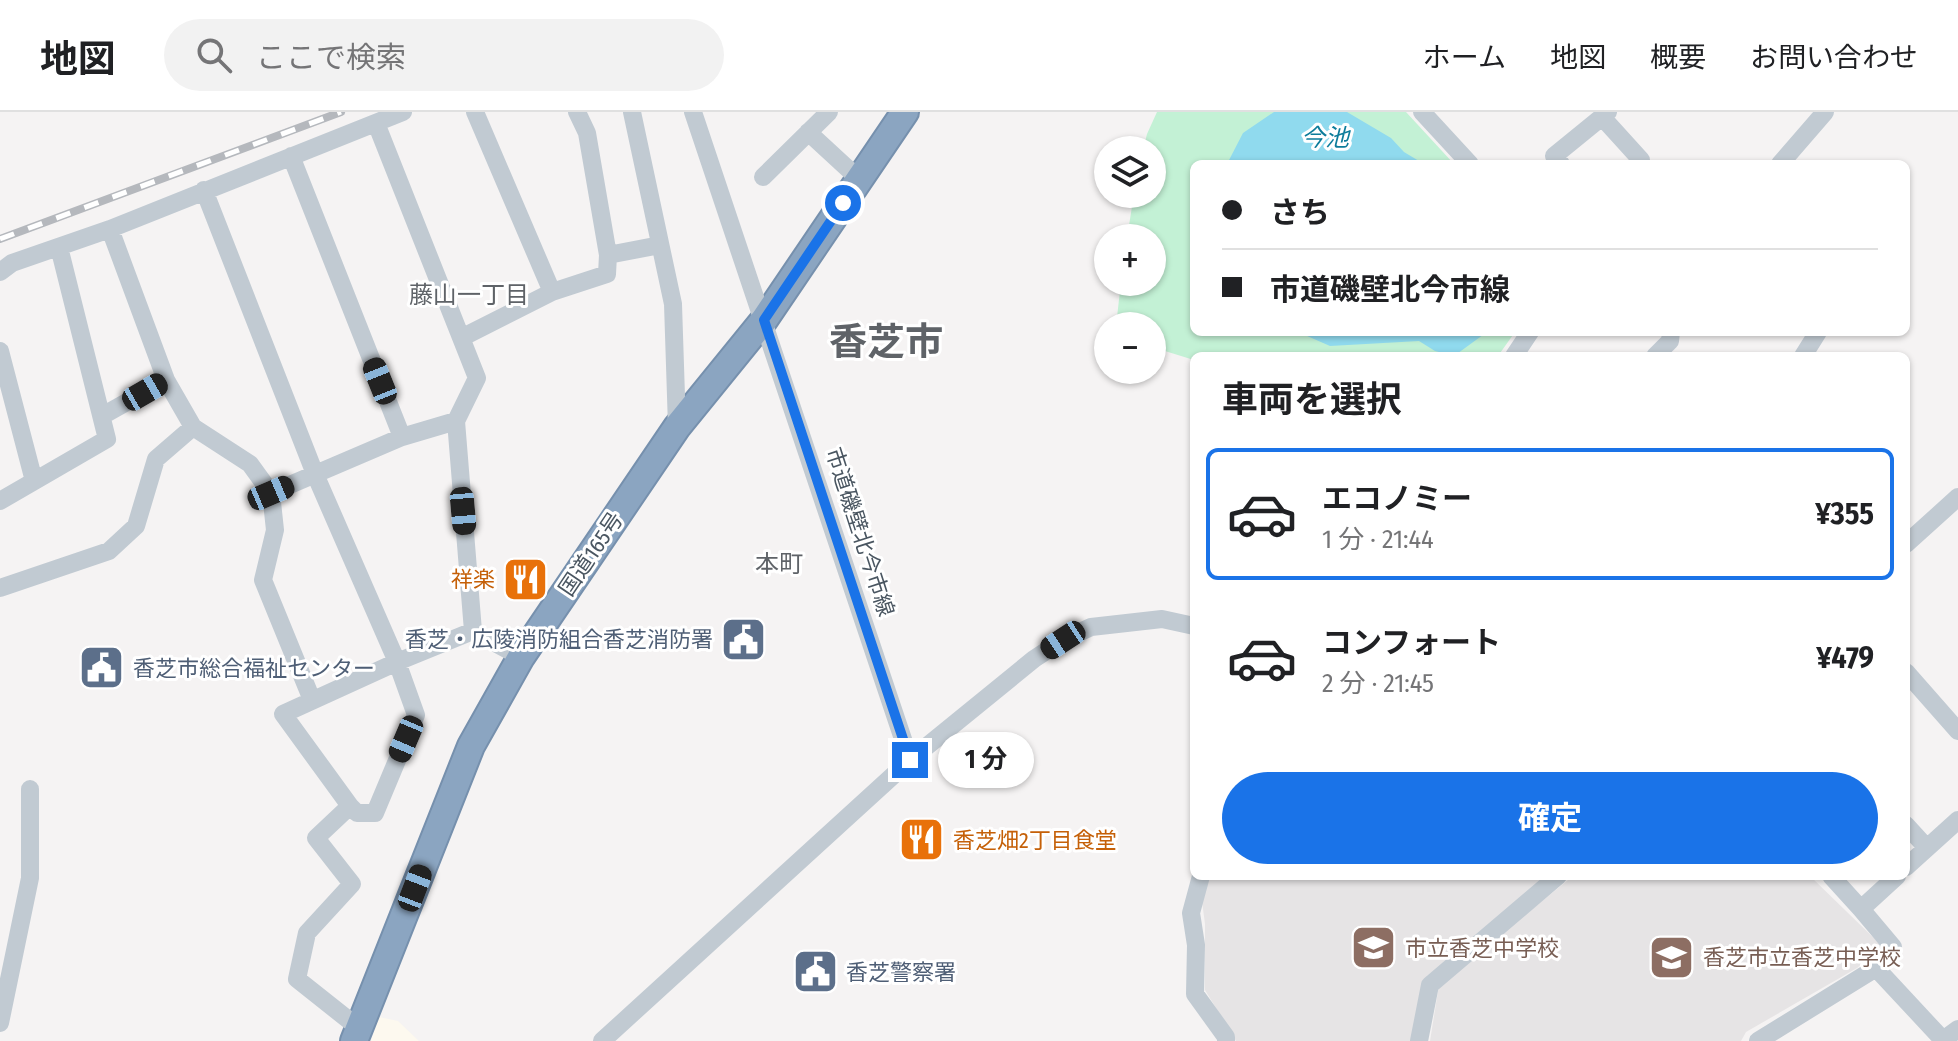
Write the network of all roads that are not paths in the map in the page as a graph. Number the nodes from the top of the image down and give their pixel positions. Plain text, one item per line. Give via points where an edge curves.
1 (403, 112) edge
2 (475, 112) edge
3 (577, 112) edge
4 (632, 112) edge
5 (693, 112) edge
6 (829, 112) edge
7 (905, 112) edge
8 (1422, 112) edge
9 (1825, 112) edge
10 (1605, 114) edge
11 (376, 123) junction
12 (808, 132) junction
13 (291, 156) junction
14 (1466, 160) edge
15 (1558, 160) edge
16 (1641, 160) edge
17 (1783, 160) edge
18 (763, 177) dead end
19 (859, 179) junction
20 (204, 190) junction
21 (110, 229) junction
22 (660, 245) junction
23 (59, 247) junction
24 (608, 255) junction
25 (0, 272) edge
26 (552, 292) junction
27 (764, 320) junction
28 (463, 337) junction
29 (0, 351) edge
30 (166, 380) junction
31 (4, 385) edge
32 (102, 416) junction
33 (456, 421) junction
34 (193, 427) junction
35 (677, 427) junction
36 (402, 437) junction
37 (315, 474) junction
38 (34, 481) junction
39 (271, 493) junction
40 (1958, 497) edge
41 (0, 501) edge
42 (1910, 540) edge
43 (0, 588) edge
44 (1190, 625) edge
45 (473, 631) junction
46 (521, 657) junction
47 (397, 662) junction
48 (1910, 677) edge
49 (312, 700) junction
50 (1958, 731) edge
51 (910, 760) junction
52 (30, 789) dead end
53 (350, 806) junction
54 (1958, 820) edge
55 (1910, 829) edge
56 (1927, 848) junction
57 (1910, 863) edge
58 (1200, 880) edge
59 (1553, 880) edge
60 (1835, 880) edge
61 (1893, 880) edge
62 (1861, 909) junction
63 (1876, 968) junction
64 (0, 1023) edge
65 (1958, 1029) edge
66 (357, 1035) edge
67 (1943, 1040) edge
68 (602, 1041) edge
69 (1226, 1041) edge
70 (1419, 1041) edge
71 (1758, 1041) edge

1 - 11 street
2 - 26 street
3 - 24 street via 587,133
4 - 22 street
5 - 27 street, 市道磯壁北今市線
6 - 12 street
7 - 19 highway, 国道165号
8 - 14 street
9 - 17 street
10 - 15 street via 1554,156
10 - 16 street
11 - 13 street
11 - 28 street
12 - 18 street
12 - 19 street
13 - 20 street
13 - 36 street
19 - 27 highway, 国道165号
20 - 21 street
20 - 37 street
21 - 23 street
21 - 30 street
22 - 24 street
22 - 35 street via 673,304
23 - 25 street
23 - 32 street
24 - 26 street via 607,274
26 - 28 street
27 - 35 highway, 国道165号
27 - 51 street, 市道磯壁北今市線
28 - 33 street via 477,378
29 - 31 street
30 - 32 street
30 - 34 street
31 - 38 street
32 - 38 street via 107,439
33 - 36 street
33 - 45 street
34 - 39 street via 250,464
34 - 43 street via 156,459 136,526 109,551
35 - 46 highway, 国道165号
36 - 37 street
37 - 39 street
37 - 47 street
38 - 41 street
39 - 49 street via 275,530 263,580
40 - 42 street
44 - 51 street via 1162,619 1091,627 1063,640
45 - 46 street
45 - 47 street
46 - 66 highway, 国道165号 via 471,746
47 - 49 street
47 - 53 street via 416,715 375,813 357,813
48 - 50 street
49 - 53 street via 283,714
51 - 68 street
52 - 64 street via 30,878
53 - 66 street via 316,838 352,884 307,933 297,979
54 - 56 street
55 - 56 street
56 - 57 street
58 - 69 street via 1191,913 1195,994
59 - 70 street via 1430,985
60 - 62 street
61 - 62 street
62 - 63 street via 1893,947
63 - 67 street
63 - 71 street
65 - 67 street

